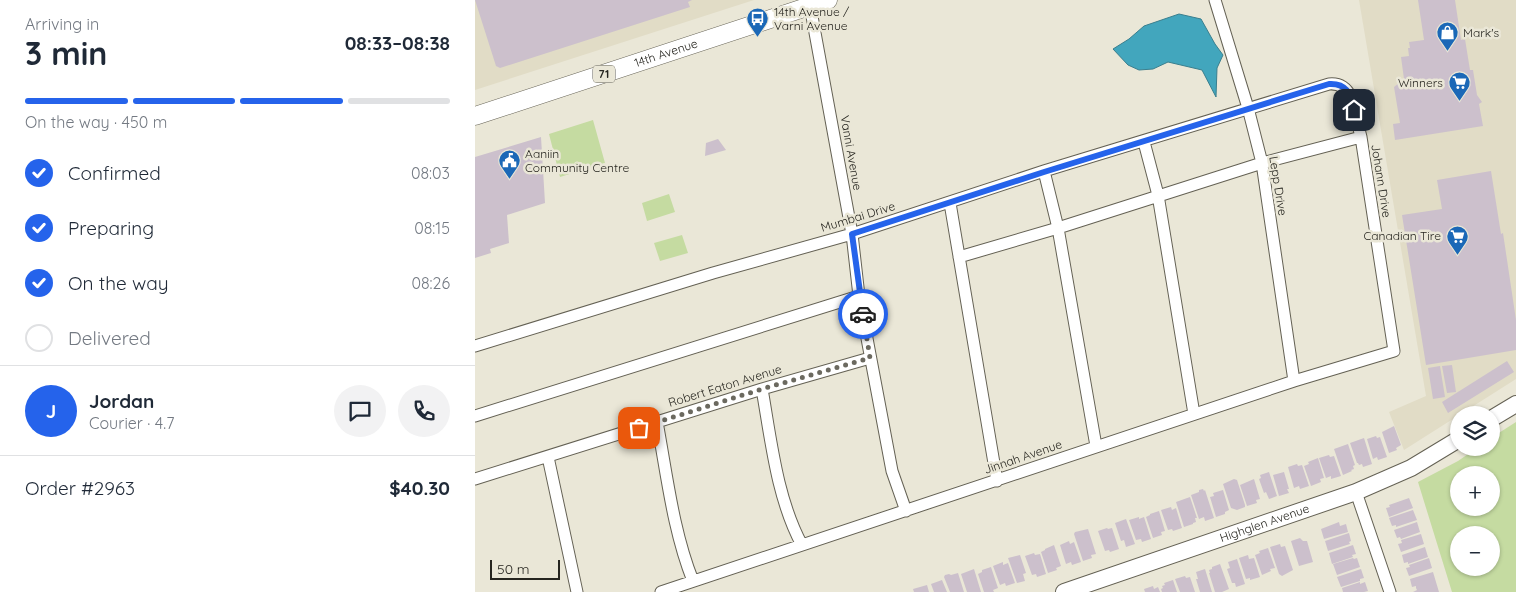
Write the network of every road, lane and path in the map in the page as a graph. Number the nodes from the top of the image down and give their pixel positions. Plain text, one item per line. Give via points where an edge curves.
1 (828, 0) edge
2 (1215, 0) edge
3 (810, 3) edge
4 (1248, 108) junction
5 (475, 116) edge
6 (1361, 137) junction
7 (1144, 142) junction
8 (1262, 163) junction
9 (1044, 172) junction
10 (1158, 195) junction
11 (950, 203) junction
12 (1058, 228) junction
13 (852, 234) junction
14 (959, 257) junction
15 (859, 296) junction
16 (475, 346) edge
17 (1394, 351) joint
18 (870, 358) junction
19 (1294, 381) junction
20 (762, 389) junction
21 (1516, 404) edge
22 (1194, 414) junction
23 (1500, 414) edge
24 (475, 416) edge
25 (657, 422) junction
26 (1450, 444) edge
27 (1097, 446) junction
28 (548, 457) junction
29 (475, 479) edge
30 (997, 481) junction
31 (1356, 492) junction
32 (906, 511) junction
33 (802, 545) junction
34 (693, 581) junction
35 (577, 592) edge
36 (661, 592) edge
37 (1064, 592) edge
38 (1390, 592) edge

1 - 3 main road, 14th Avenue / 71
2 - 4 street, Lepp Drive
3 - 5 main road, 14th Avenue / 71
3 - 13 street, Vanni Avenue
4 - 6 street, Johann Drive via 1337,84 1350,95
4 - 7 street, Mumbai Drive
4 - 8 street, Lepp Drive
6 - 8 street
6 - 17 street, Johann Drive
7 - 9 street, Mumbai Drive
7 - 10 street
8 - 10 street
8 - 19 street, Lepp Drive
9 - 11 street, Mumbai Drive
9 - 12 street
10 - 12 street
10 - 22 street
11 - 13 street, Mumbai Drive
11 - 14 street
12 - 14 street
12 - 27 street
13 - 15 street, Vanni Avenue
13 - 16 street, Mumbai Drive via 713,272
14 - 30 street
15 - 18 street, Vanni Avenue
15 - 24 street
17 - 19 street, Jinnah Avenue
18 - 20 street, Robert Eaton Avenue
18 - 32 street, Vanni Avenue via 891,471
19 - 22 street, Jinnah Avenue
20 - 25 street, Robert Eaton Avenue
20 - 33 street via 780,487
21 - 23 street
22 - 27 street, Jinnah Avenue
25 - 28 street, Robert Eaton Avenue
25 - 34 street via 673,513
26 - 31 street, Highglen Avenue via 1411,468
27 - 30 street, Jinnah Avenue
28 - 29 street, Robert Eaton Avenue
28 - 35 street
30 - 32 street, Jinnah Avenue
31 - 37 street, Highglen Avenue
31 - 38 street
32 - 33 street, Jinnah Avenue
33 - 34 street, Jinnah Avenue
34 - 36 street, Jinnah Avenue

